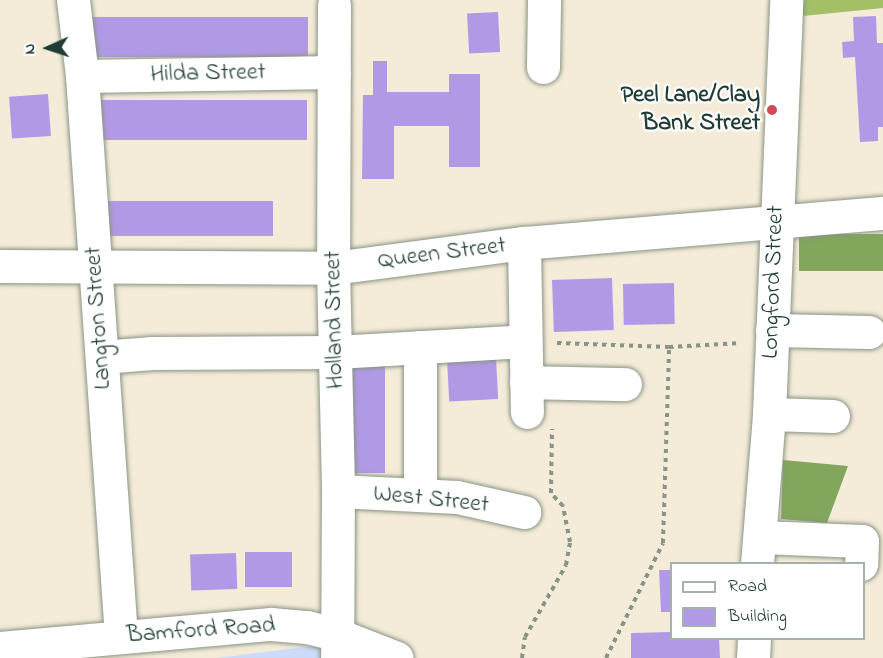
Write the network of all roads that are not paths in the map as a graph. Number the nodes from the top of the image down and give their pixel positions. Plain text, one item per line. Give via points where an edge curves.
1 (73, 0) edge
2 (544, 0) edge
3 (786, 0) edge
4 (334, 5) dead end
5 (543, 67) dead end
6 (334, 72) junction
7 (82, 76) junction
8 (883, 213) edge
9 (776, 224) junction
10 (524, 243) junction
11 (0, 266) edge
12 (96, 267) junction
13 (333, 268) junction
14 (869, 332) dead end
15 (772, 336) junction
16 (525, 341) junction
17 (420, 347) junction
18 (336, 352) junction
19 (102, 357) junction
20 (625, 384) dead end
21 (769, 414) junction
22 (833, 417) dead end
23 (338, 491) junction
24 (420, 495) junction
25 (524, 512) dead end
26 (758, 554) edge
27 (861, 562) edge
28 (121, 636) junction
29 (754, 640) edge
30 (336, 646) edge
31 (0, 648) edge
32 (397, 658) edge
33 (753, 658) edge

1 - 7 street, Langton Street
2 - 5 street
3 - 9 street, Longford Street
4 - 6 street, Holland Street
6 - 7 street, Hilda Street
6 - 13 street, Holland Street
7 - 12 street, Langton Street
8 - 9 street, Queen Street
9 - 10 street, Queen Street
9 - 15 street, Longford Street
10 - 13 street, Queen Street
10 - 16 street
11 - 12 street, Queen Street
12 - 13 street, Queen Street
12 - 19 street, Langton Street
13 - 18 street, Holland Street
14 - 15 street
15 - 21 street, Longford Street
16 - 17 street
16 - 20 street via 526,397
17 - 18 street
17 - 24 street
18 - 19 street
18 - 23 street, Holland Street
19 - 28 street, Langton Street
21 - 22 street
21 - 26 street, Longford Street
23 - 24 street, West Street
23 - 30 street, Holland Street
24 - 25 street, West Street via 457,497
26 - 27 street via 862,541
28 - 30 street, Bamford Road via 271,624 307,627
28 - 31 street, Bamford Road
29 - 33 street
30 - 32 street, Bamford Road

